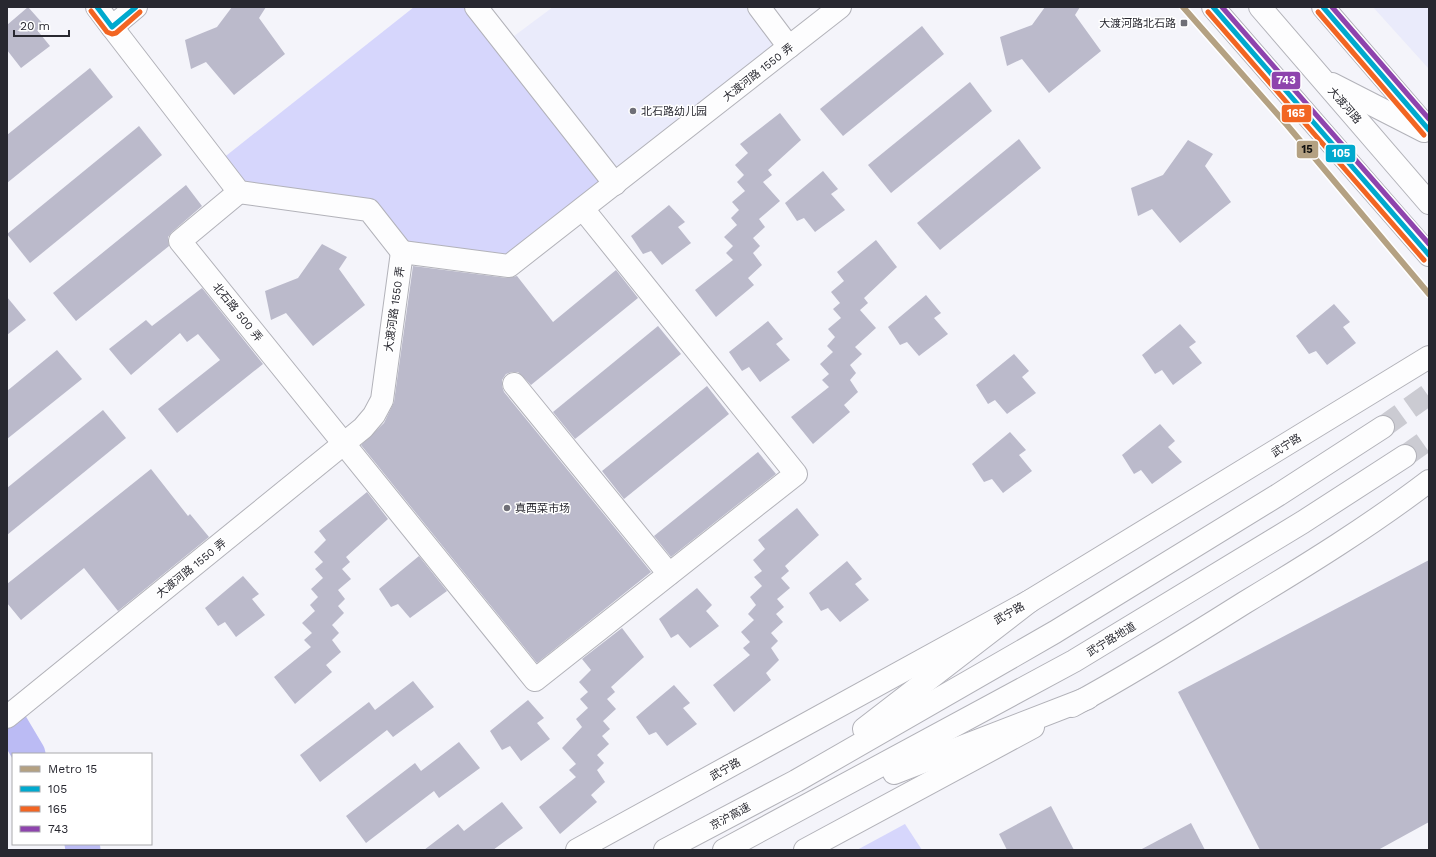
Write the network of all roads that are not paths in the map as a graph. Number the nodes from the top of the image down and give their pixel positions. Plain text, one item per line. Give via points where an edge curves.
1 (97, 7) edge
2 (136, 7) edge
3 (476, 7) edge
4 (759, 7) edge
5 (840, 7) edge
6 (1213, 7) edge
7 (1260, 7) edge
8 (1323, 7) edge
9 (112, 27) junction
10 (789, 47) junction
11 (1323, 79) junction
12 (1429, 132) edge
13 (615, 184) junction
14 (240, 192) junction
15 (1429, 203) edge
16 (582, 209) junction
17 (402, 252) junction
18 (1429, 255) edge
19 (1429, 357) edge
20 (514, 384) dead end
21 (1383, 427) tunnel mouth
22 (345, 443) junction
23 (1405, 456) tunnel mouth
24 (1429, 481) edge
25 (669, 574) junction
26 (1030, 601) junction
27 (1088, 698) junction
28 (14, 711) edge
29 (796, 781) junction
30 (808, 806) junction
31 (577, 850) edge
32 (664, 850) edge
33 (724, 850) edge
34 (805, 850) edge

1 - 9 main road
2 - 9 main road
3 - 13 main road
4 - 10 main road
5 - 10 main road, 大渡河路 1550 弄
6 - 18 main road
7 - 11 main road, 大渡河路
8 - 12 main road
9 - 14 main road
10 - 13 main road, 大渡河路 1550 弄
11 - 12 main road
11 - 15 main road, 大渡河路
13 - 16 main road, 大渡河路 1550 弄
14 - 17 main road via 369,210
14 - 22 main road, 北石路 500 弄 via 180,241
16 - 17 main road, 大渡河路 1550 弄 via 509,266
16 - 25 main road via 796,474
17 - 22 main road, 大渡河路 1550 弄 via 382,400 370,420
19 - 26 main road, 武宁路
20 - 25 main road
21 - 29 main road via 1278,495 1055,632
22 - 25 main road via 535,680
22 - 28 main road, 大渡河路 1550 弄
23 - 30 main road, 武宁路地道 via 1303,522 1074,661
24 - 27 main road via 1396,506 1283,579
26 - 29 main road
26 - 31 main road, 武宁路
27 - 30 main road
27 - 34 main road
29 - 32 main road, 京沪高速
30 - 33 main road

